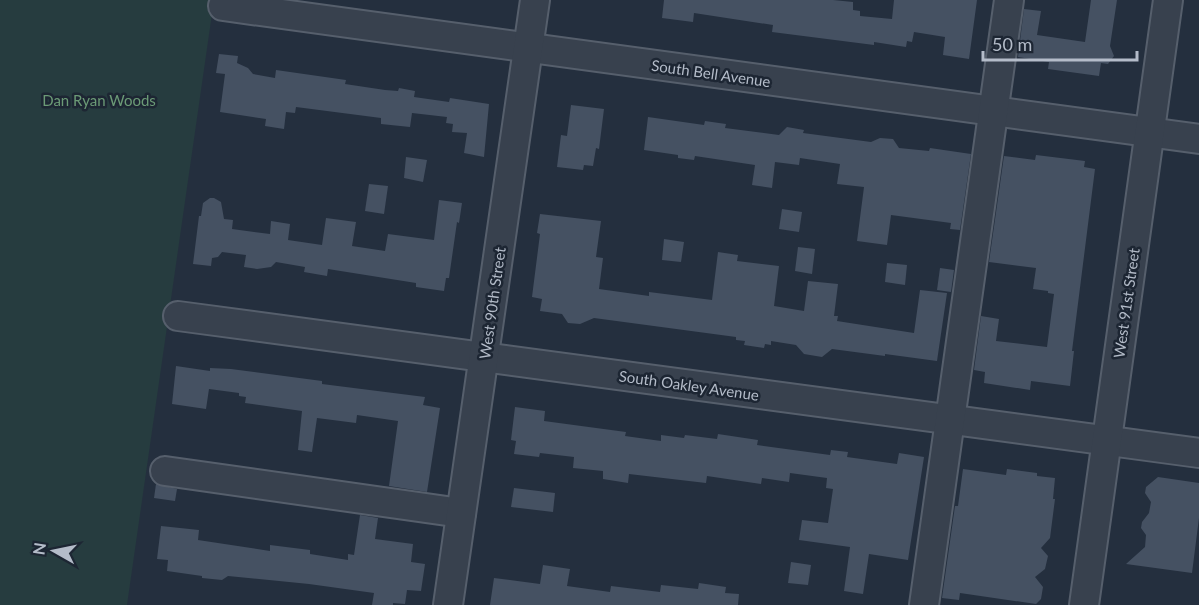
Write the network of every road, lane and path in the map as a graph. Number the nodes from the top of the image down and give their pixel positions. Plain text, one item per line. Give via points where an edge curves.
1 (535, 0) edge
2 (1009, 0) edge
3 (1168, 0) edge
4 (223, 6) dead end
5 (529, 48) junction
6 (993, 111) junction
7 (1149, 132) junction
8 (1199, 139) edge
9 (178, 316) dead end
10 (484, 357) junction
11 (950, 420) junction
12 (1107, 441) junction
13 (1199, 453) edge
14 (165, 471) dead end
15 (461, 513) junction
16 (448, 605) edge
17 (924, 605) edge
18 (1084, 605) edge

1 - 5 street, West 90th Street
2 - 6 street
3 - 7 street, West 91st Street
4 - 5 street, South Bell Avenue
5 - 6 street, South Bell Avenue
5 - 10 street, West 90th Street
6 - 7 street, South Bell Avenue
6 - 11 street
7 - 8 street, South Bell Avenue
7 - 12 street, West 91st Street
9 - 10 street, South Oakley Avenue
10 - 11 street, South Oakley Avenue
10 - 15 street, West 90th Street
11 - 12 street, South Oakley Avenue
11 - 17 street
12 - 13 street, South Oakley Avenue
12 - 18 street, West 91st Street
14 - 15 street
15 - 16 street, West 90th Street

